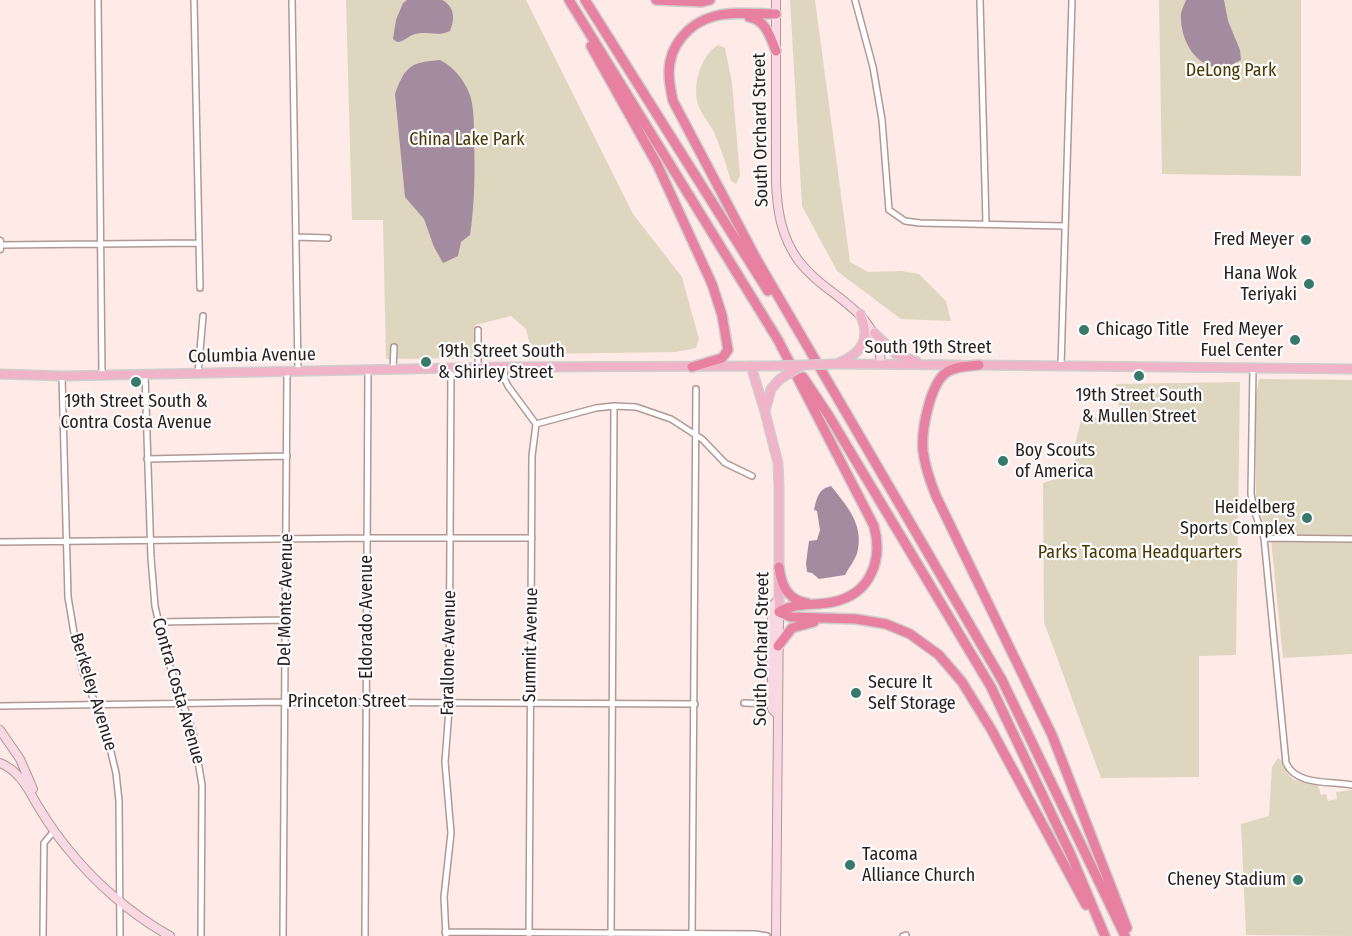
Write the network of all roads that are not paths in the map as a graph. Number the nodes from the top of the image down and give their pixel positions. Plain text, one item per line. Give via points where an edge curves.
1 (98, 0) edge
2 (194, 0) edge
3 (292, 0) edge
4 (564, 0) edge
5 (569, 0) edge
6 (585, 0) edge
7 (656, 0) edge
8 (710, 0) edge
9 (776, 0) edge
10 (855, 0) edge
11 (980, 0) edge
12 (1072, 0) edge
13 (735, 14) junction
14 (776, 14) junction
15 (776, 51) junction
16 (986, 223) junction
17 (1064, 226) junction
18 (296, 237) junction
19 (328, 238) dead end
20 (198, 243) junction
21 (101, 244) junction
22 (0, 245) edge
23 (200, 288) dead end
24 (860, 314) junction
25 (203, 316) dead end
26 (478, 330) dead end
27 (874, 333) junction
28 (778, 340) junction
29 (394, 347) dead end
30 (838, 363) junction
31 (881, 364) junction
32 (922, 365) junction
33 (979, 365) junction
34 (751, 366) junction
35 (802, 366) junction
36 (1061, 366) junction
37 (504, 367) junction
38 (692, 367) junction
39 (451, 368) junction
40 (478, 368) junction
41 (1252, 368) junction
42 (393, 369) junction
43 (1352, 369) edge
44 (368, 370) junction
45 (287, 371) junction
46 (298, 371) junction
47 (198, 373) junction
48 (145, 374) junction
49 (0, 375) edge
50 (102, 375) junction
51 (62, 376) junction
52 (696, 389) dead end
53 (834, 394) junction
54 (614, 405) junction
55 (765, 412) junction
56 (536, 424) junction
57 (697, 436) junction
58 (287, 456) junction
59 (147, 459) junction
60 (752, 476) dead end
61 (368, 537) junction
62 (451, 538) junction
63 (532, 538) junction
64 (1264, 538) junction
65 (286, 539) junction
66 (1352, 539) edge
67 (0, 542) edge
68 (150, 542) junction
69 (65, 543) junction
70 (779, 567) junction
71 (779, 599) junction
72 (815, 604) junction
73 (778, 612) junction
74 (838, 618) junction
75 (286, 620) junction
76 (158, 622) junction
77 (778, 646) junction
78 (284, 702) junction
79 (367, 702) junction
80 (448, 702) junction
81 (530, 703) junction
82 (744, 703) dead end
83 (183, 704) junction
84 (612, 704) junction
85 (694, 704) junction
86 (772, 704) junction
87 (95, 705) junction
88 (0, 706) edge
89 (777, 715) junction
90 (0, 730) edge
91 (0, 763) edge
92 (1352, 785) edge
93 (40, 810) junction
94 (54, 831) junction
95 (120, 901) junction
96 (445, 934) edge
97 (529, 935) edge
98 (611, 935) edge
99 (692, 935) edge
100 (43, 936) edge
101 (120, 936) edge
102 (170, 936) edge
103 (201, 936) edge
104 (283, 936) edge
105 (365, 936) edge
106 (767, 936) edge
107 (776, 936) edge
108 (1104, 936) edge
109 (1125, 936) edge
110 (1130, 936) edge

1 - 21 street
2 - 20 street
3 - 18 street
4 - 38 highway via 657,164 712,284 728,350 719,360
5 - 28 highway
6 - 53 highway
7 - 8 highway
9 - 14 main road, South Orchard Street
10 - 16 street via 873,67 885,138 889,210 905,221
11 - 16 street
12 - 17 street
13 - 14 highway
13 - 15 highway via 756,18 765,26
13 - 53 highway via 697,23 681,37 671,54 673,101
14 - 15 main road, South Orchard Street
15 - 24 main road, South Orchard Street via 776,182 782,230 800,262
16 - 17 street
17 - 36 street
18 - 19 street
18 - 46 street
20 - 21 street
20 - 23 street
21 - 22 street
21 - 50 street
24 - 27 main road, South Orchard Street
24 - 30 main road via 864,333 861,349
25 - 47 street
26 - 40 street
27 - 31 main road, South Orchard Street
27 - 32 main road via 896,354
28 - 72 highway via 862,501 878,540 870,577 840,600
28 - 108 highway via 829,416 991,687 1071,855
29 - 42 street
30 - 31 main road, South 19th Street
30 - 35 main road, South 19th Street, bridge
31 - 32 main road, South 19th Street
32 - 33 main road, South 19th Street
33 - 36 main road, South 19th Street
33 - 110 highway via 955,368 937,380 923,448 927,474 1052,735
34 - 35 main road, South 19th Street, bridge
34 - 38 main road, South 19th Street
34 - 55 main road, South Orchard Street
35 - 55 main road, bridge via 771,389
36 - 41 main road, South 19th Street
37 - 38 main road, South 19th Street
37 - 40 main road, Columbia Avenue
37 - 56 street via 508,386
39 - 40 main road, Columbia Avenue
39 - 42 main road, Columbia Avenue
39 - 62 street, Farallone Avenue
41 - 43 main road, South 19th Street
41 - 64 street via 1251,488
42 - 44 main road, Columbia Avenue
44 - 46 main road, Columbia Avenue
44 - 61 street, Eldorado Avenue
45 - 46 main road, Columbia Avenue
45 - 47 main road, Columbia Avenue
45 - 58 street, Del Monte Avenue
47 - 48 main road, Columbia Avenue
48 - 50 main road, Columbia Avenue
48 - 59 street, Contra Costa Avenue
49 - 51 main road, Columbia Avenue
50 - 51 main road, Columbia Avenue
51 - 69 street, Berkeley Avenue
52 - 57 street
53 - 109 highway via 1002,680
54 - 56 street
54 - 57 street via 655,412
54 - 84 street
55 - 70 main road, South Orchard Street via 779,474
56 - 63 street, Summit Avenue
57 - 60 street via 725,463
57 - 85 street
58 - 59 street
58 - 65 street, Del Monte Avenue
59 - 68 street, Contra Costa Avenue
61 - 62 street
61 - 65 street
61 - 79 street, Eldorado Avenue
62 - 63 street
62 - 80 street, Farallone Avenue
63 - 81 street, Summit Avenue
64 - 66 street
64 - 92 street via 1286,763 1299,777
65 - 68 street
65 - 75 street, Del Monte Avenue
67 - 69 street
68 - 69 street
68 - 76 street, Contra Costa Avenue
69 - 87 street, Berkeley Avenue via 74,633
70 - 71 main road, South Orchard Street
70 - 72 highway via 789,594 798,601
71 - 73 main road, South Orchard Street
71 - 86 main road via 772,606
72 - 73 highway
73 - 74 highway via 791,617
73 - 77 main road, South Orchard Street
74 - 77 highway via 798,625 788,631
74 - 108 highway via 886,624 910,634 954,670 991,729
75 - 76 street
75 - 78 street, Del Monte Avenue
76 - 83 street, Contra Costa Avenue
77 - 89 main road, South Orchard Street
78 - 79 street, Princeton Street
78 - 83 street, Princeton Street
78 - 104 street, Del Monte Avenue
79 - 80 street, Princeton Street
79 - 105 street, Eldorado Avenue
80 - 81 street, Princeton Street
80 - 96 street, Farallone Avenue via 445,762 451,833 444,897
81 - 84 street, Princeton Street
81 - 97 street, Summit Avenue
82 - 86 street
83 - 87 street, Princeton Street
83 - 103 street, Contra Costa Avenue via 196,745 202,784
84 - 85 street, Princeton Street
84 - 98 street
85 - 99 street
86 - 89 main road
87 - 88 street, Princeton Street
87 - 95 street, Berkeley Avenue via 117,780
89 - 107 main road, South Orchard Street
90 - 93 main road via 20,759
91 - 93 main road via 23,780
93 - 94 main road
94 - 95 main road via 79,862
94 - 100 street via 44,843
95 - 101 street, Berkeley Avenue
95 - 102 main road
96 - 97 street
97 - 98 street
98 - 99 street
99 - 106 street

